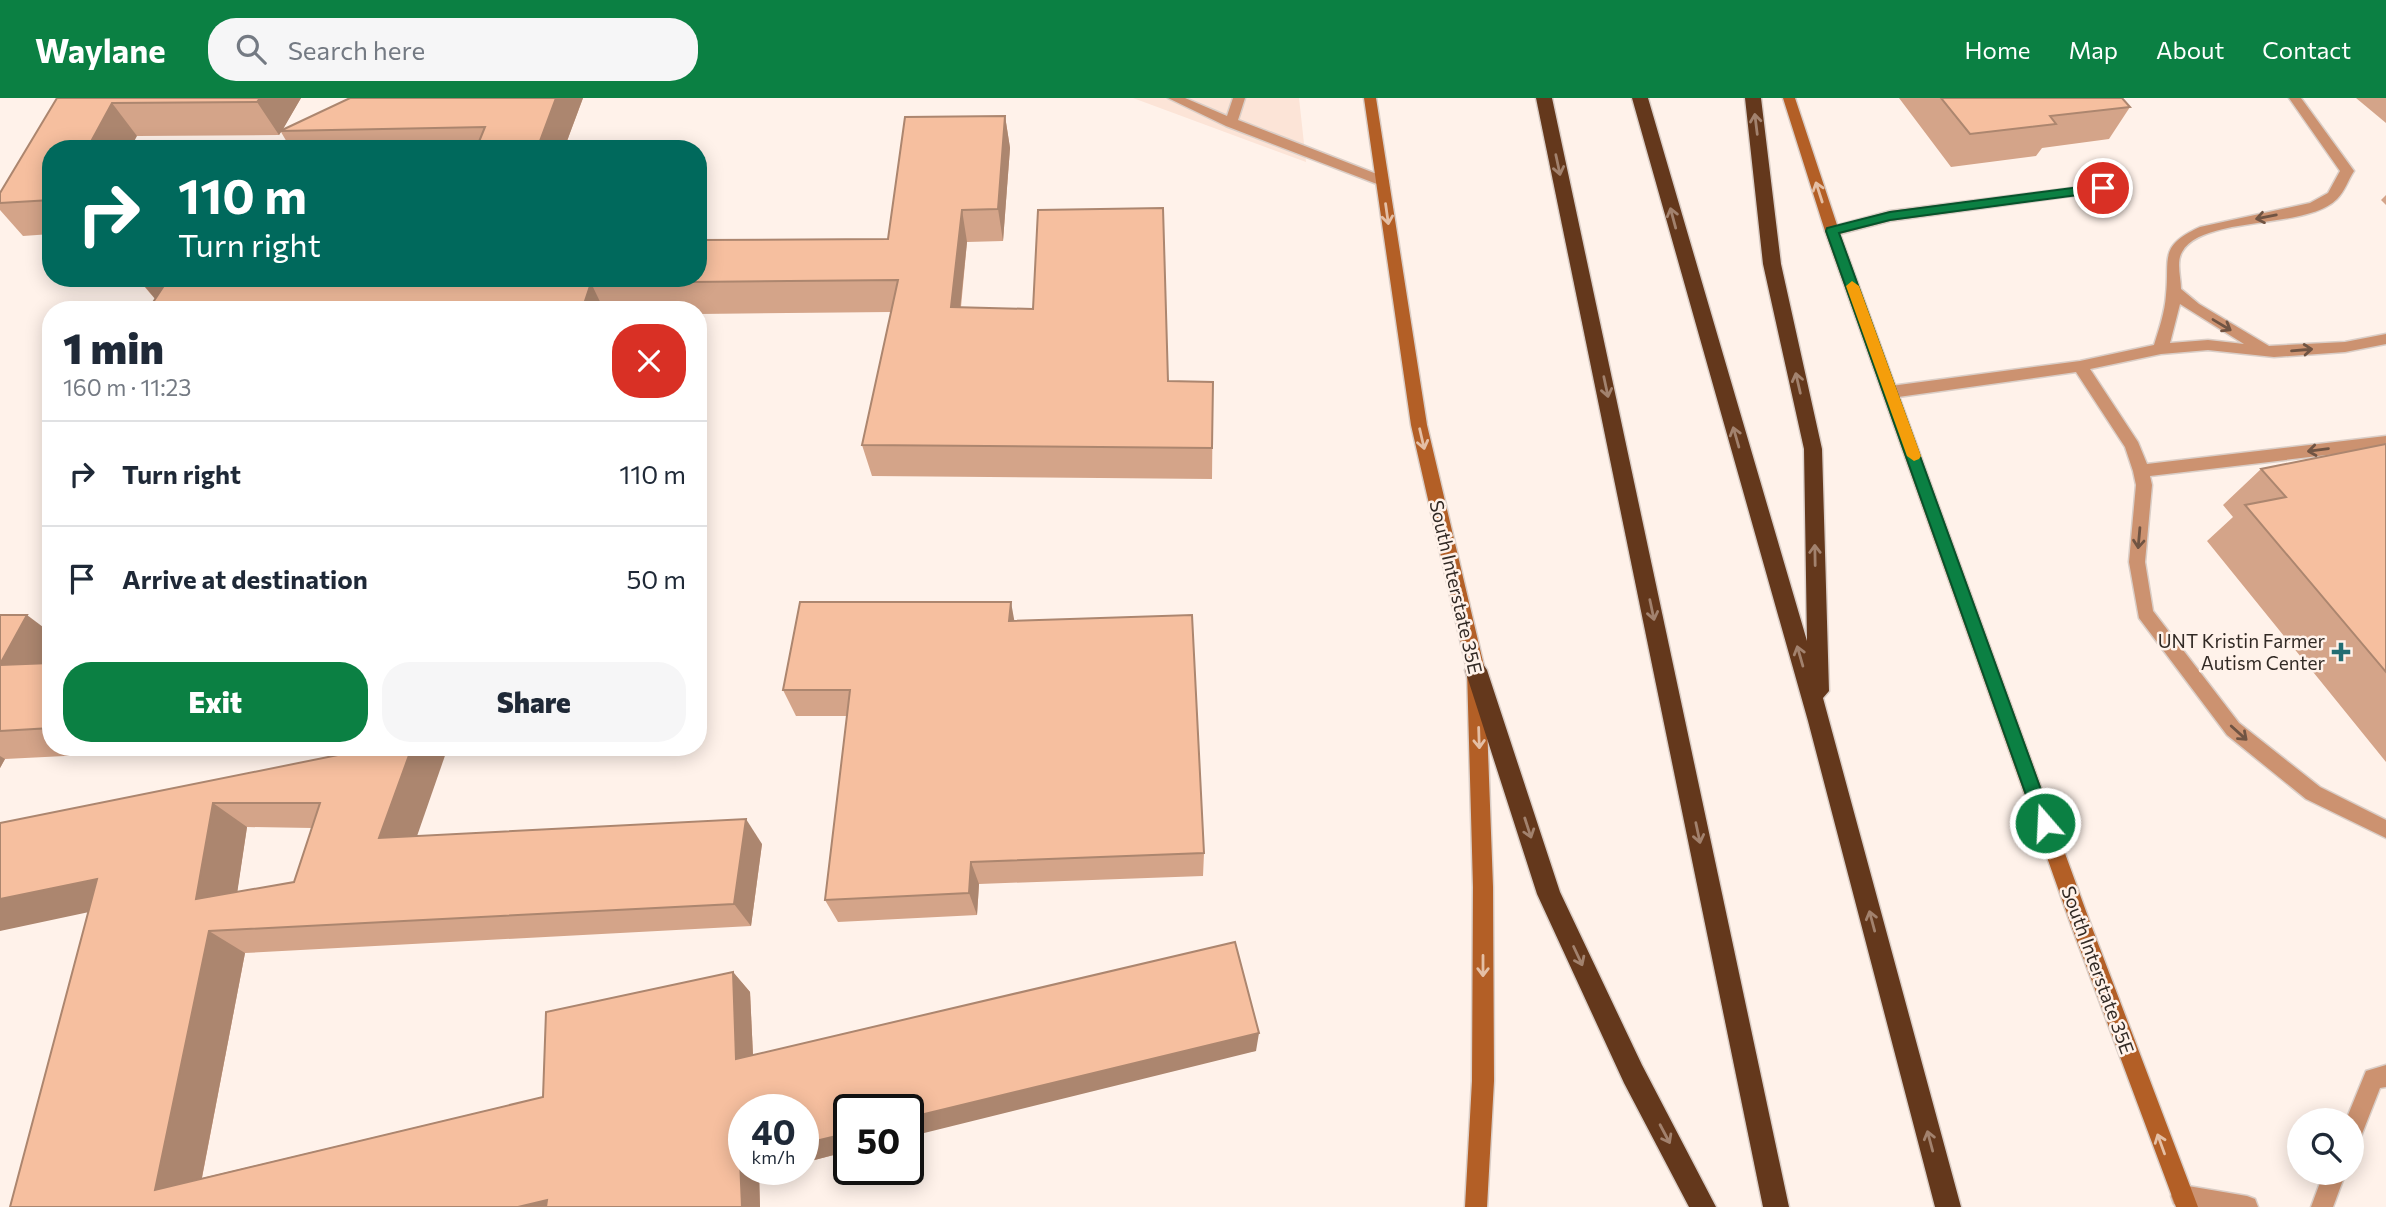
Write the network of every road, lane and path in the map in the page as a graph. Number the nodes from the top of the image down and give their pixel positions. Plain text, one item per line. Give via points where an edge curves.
1 (1174, 98) edge
2 (1238, 98) edge
3 (1370, 98) edge
4 (1544, 98) edge
5 (1640, 98) edge
6 (1753, 98) edge
7 (1789, 98) edge
8 (2295, 98) edge
9 (1231, 123) junction
10 (1382, 181) junction
11 (2103, 188) dead end
12 (1832, 231) junction
13 (2174, 291) junction
14 (2386, 339) edge
15 (2161, 349) junction
16 (2274, 352) junction
17 (2080, 366) junction
18 (1891, 392) junction
19 (2386, 442) edge
20 (2141, 471) junction
21 (1476, 670) junction
22 (1819, 721) junction
23 (2386, 829) edge
24 (2386, 1076) edge
25 (2361, 1108) edge
26 (2330, 1185) edge
27 (2184, 1201) edge
28 (1476, 1207) edge
29 (1703, 1207) edge
30 (1776, 1207) edge
31 (1948, 1207) edge
32 (2247, 1207) edge
33 (2322, 1207) edge

1 - 9 lane
2 - 9 lane
3 - 10 main road, South Interstate 35E
4 -> 30 highway
22 -> 5 highway
22 -> 6 highway via 1813,449 1772,264
12 -> 7 main road, South Interstate 35E
8 -> 13 lane via 2347,171 2331,197 2297,211 2190,236 2177,248 2171,266
9 - 10 lane
10 -> 21 main road, South Interstate 35E via 1419,425
11 - 12 lane via 1890,216
12 - 18 main road, South Interstate 35E
13 - 15 lane
13 -> 16 lane via 2243,338
16 -> 14 lane
15 - 16 lane via 2208,345
15 - 17 lane
17 - 18 lane
17 - 20 lane via 2132,446
27 -> 18 main road, South Interstate 35E
19 -> 20 lane
20 -> 23 lane via 2144,485 2137,562 2145,612 2233,729 2313,793
21 -> 28 main road, South Interstate 35E via 1483,984
21 -> 29 highway via 1549,894 1633,1074
31 -> 22 highway
24 - 25 lane via 2373,1078
26 - 33 lane
27 - 32 lane

